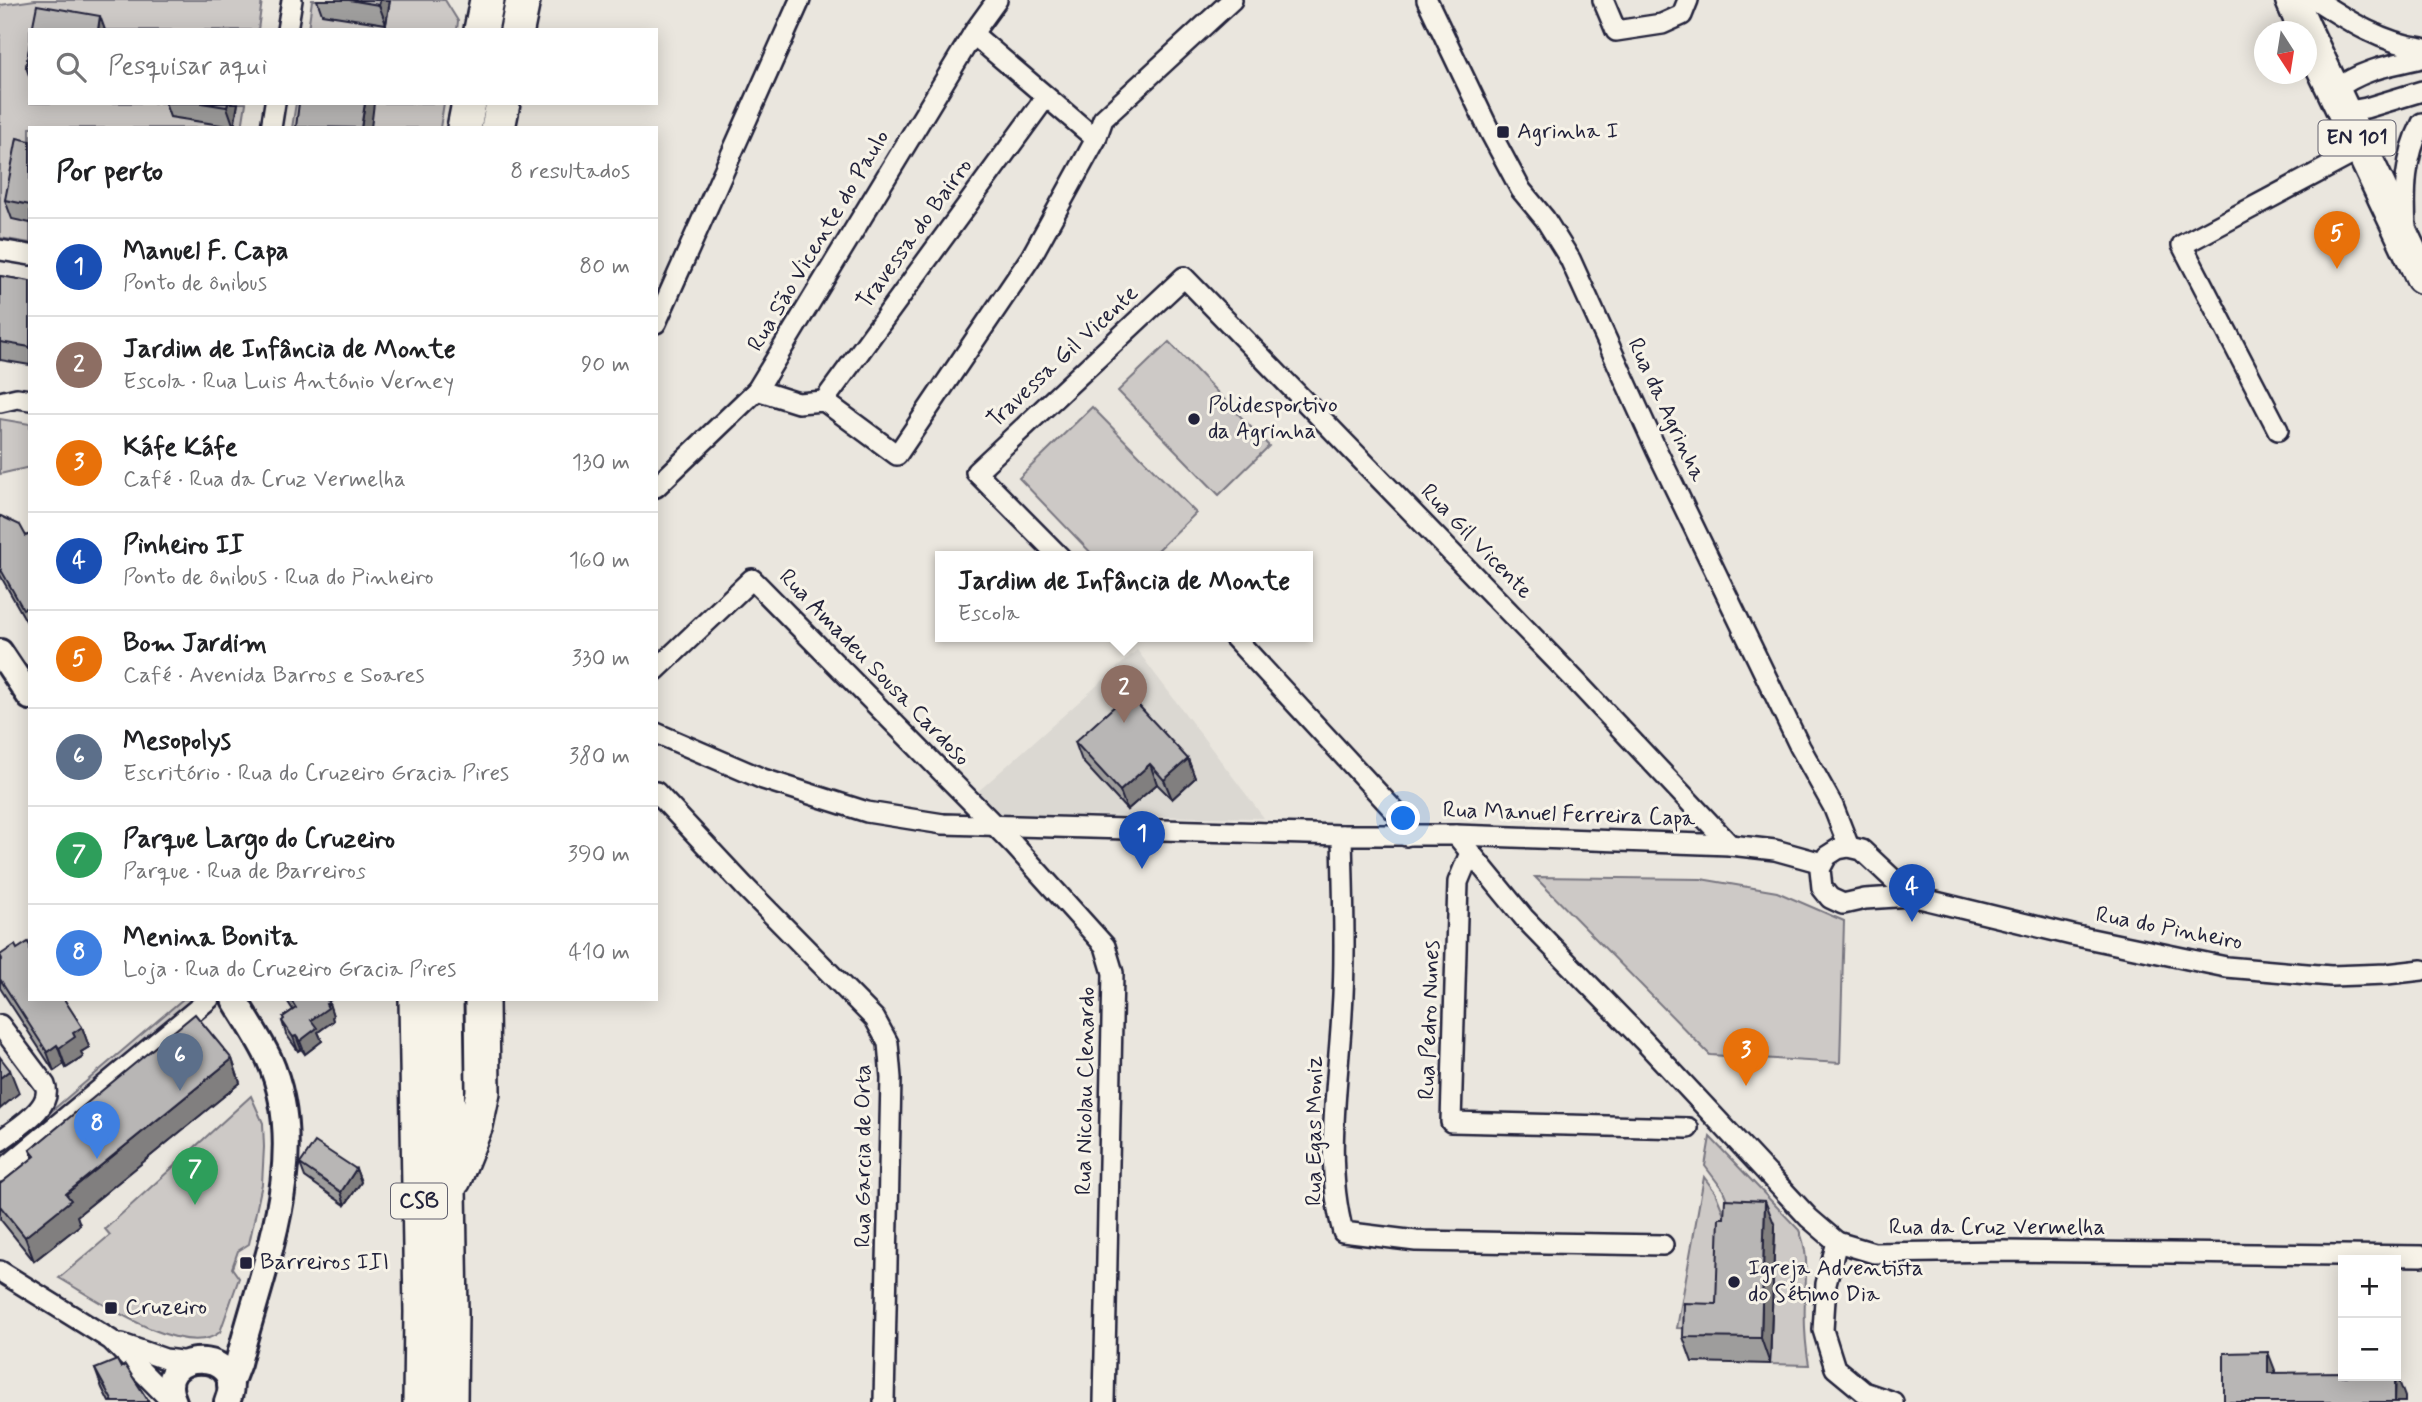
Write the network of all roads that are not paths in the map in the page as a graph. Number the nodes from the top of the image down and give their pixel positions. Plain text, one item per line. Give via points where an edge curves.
1 (292, 0) edge
2 (487, 0) edge
3 (800, 0) edge
4 (997, 0) edge
5 (1232, 0) edge
6 (1427, 0) edge
7 (1602, 0) edge
8 (1688, 0) edge
9 (2292, 0) edge
10 (2316, 0) edge
11 (2301, 21) edge
12 (288, 28) edge
13 (481, 28) edge
14 (973, 34) junction
15 (2422, 48) edge
16 (2317, 55) edge
17 (2422, 58) edge
18 (2422, 91) edge
19 (1046, 97) junction
20 (2339, 101) junction
21 (275, 105) edge
22 (468, 105) edge
23 (503, 105) edge
24 (522, 105) edge
25 (2422, 123) edge
26 (271, 126) edge
27 (464, 126) edge
28 (498, 126) edge
29 (522, 126) edge
30 (1096, 139) junction
31 (2362, 149) junction
32 (2407, 245) junction
33 (0, 250) edge
34 (28, 254) edge
35 (1184, 277) joint
36 (2422, 277) edge
37 (658, 319) edge
38 (0, 386) edge
39 (757, 390) junction
40 (16, 400) edge
41 (824, 401) junction
42 (2278, 430) dead end
43 (658, 485) edge
44 (1054, 551) edge
45 (1239, 642) edge
46 (0, 652) edge
47 (658, 668) edge
48 (28, 694) edge
49 (658, 734) edge
50 (658, 794) edge
51 (995, 826) junction
52 (1342, 835) junction
53 (1456, 835) junction
54 (1406, 836) junction
55 (1730, 845) junction
56 (1849, 847) junction
57 (1470, 853) junction
58 (1873, 861) junction
59 (1822, 863) junction
60 (1911, 896) junction
61 (1865, 899) junction
62 (2422, 970) edge
63 (207, 1001) edge
64 (235, 1001) edge
65 (416, 1001) edge
66 (446, 1001) edge
67 (482, 1001) edge
68 (0, 1025) edge
69 (1688, 1128) dead end
70 (0, 1141) edge
71 (0, 1172) edge
72 (449, 1192) junction
73 (1837, 1242) junction
74 (1663, 1245) dead end
75 (2422, 1256) edge
76 (0, 1271) edge
77 (246, 1331) junction
78 (111, 1340) junction
79 (200, 1362) junction
80 (229, 1393) edge
81 (173, 1402) edge
82 (420, 1402) edge
83 (450, 1402) edge
84 (884, 1402) edge
85 (1104, 1402) edge
86 (1893, 1402) edge

1 - 12 street
2 - 13 highway
3 - 37 street
4 - 14 street, Rua São Vicente do Paulo
5 - 30 street via 1103,119
6 - 56 street, Rua da Agrinha via 1521,190 1570,259
7 - 8 street via 1616,31 1662,24 1682,15
9 - 11 main road, EN 101
10 - 15 street via 2376,35
14 - 19 street
14 - 39 street, Rua São Vicente do Paulo
16 - 20 main road, EN 101
17 - 20 street via 2349,79
18 - 20 street via 2366,108
19 - 30 street
19 - 41 street, Travessa do Bairro
20 - 31 main road, EN 101
21 - 26 street
22 - 27 highway
23 - 28 highway
24 - 29 highway
25 - 32 street via 2406,168
30 - 41 street via 1031,257 897,455
31 - 32 main road, EN 101
31 - 42 street via 2182,245
32 - 36 main road, EN 101
33 - 34 street
35 - 44 street, Travessa Gil Vicente via 975,472
35 - 55 street, Rua Gil Vicente
38 - 40 street
39 - 41 street via 798,403
39 - 43 street, Rua São Vicente do Paulo
45 - 54 street via 1403,820
46 - 48 street
47 - 51 street, Rua Amadeu Sousa Cardoso via 752,579
49 - 51 street, Rua Manuel Ferreira Capa via 762,779 867,812 943,824
50 - 84 street, Rua Garcia de Orta via 875,1019 888,1042
51 - 52 street, Rua Manuel Ferreira Capa
51 - 85 street, Rua Nicolau Clenardo via 1105,946 1113,972
52 - 54 street, Rua Manuel Ferreira Capa
52 - 74 street, Rua Egas Moniz via 1335,1202 1343,1232 1416,1241
53 - 54 street, Rua Manuel Ferreira Capa
53 - 55 street, Rua Manuel Ferreira Capa
53 - 57 street, Rua da Cruz Vermelha
55 - 59 street, Rua Manuel Ferreira Capa via 1775,850
56 - 58 street, Rua do Pinheiro via 1862,850
56 - 59 street via 1838,849
57 - 69 street, Rua Pedro Nunes via 1458,882 1451,1122
57 - 73 street, Rua da Cruz Vermelha via 1525,919
58 - 60 street, Rua do Pinheiro
58 - 61 street via 1877,880
59 - 61 street, Rua do Pinheiro via 1822,888 1830,898 1843,904
60 - 61 street, Rua do Pinheiro
60 - 62 street, Rua do Pinheiro via 2226,967 2331,976
63 - 71 street
64 - 77 street via 270,1061 284,1110 285,1158 278,1220
65 - 82 highway, CSB
66 - 72 highway, CSB
67 - 72 highway via 483,1092 476,1125
68 - 70 street via 48,1093 44,1104
72 - 83 highway, CSB
73 - 75 street, Rua da Cruz Vermelha via 1874,1253
73 - 86 street via 1826,1284 1823,1330 1835,1368 1864,1392
76 - 78 street
77 - 79 street via 228,1351
77 - 80 street
78 - 79 street via 164,1359
78 - 81 street
79 - 80 street via 226,1374
79 - 81 street via 176,1372 170,1389

